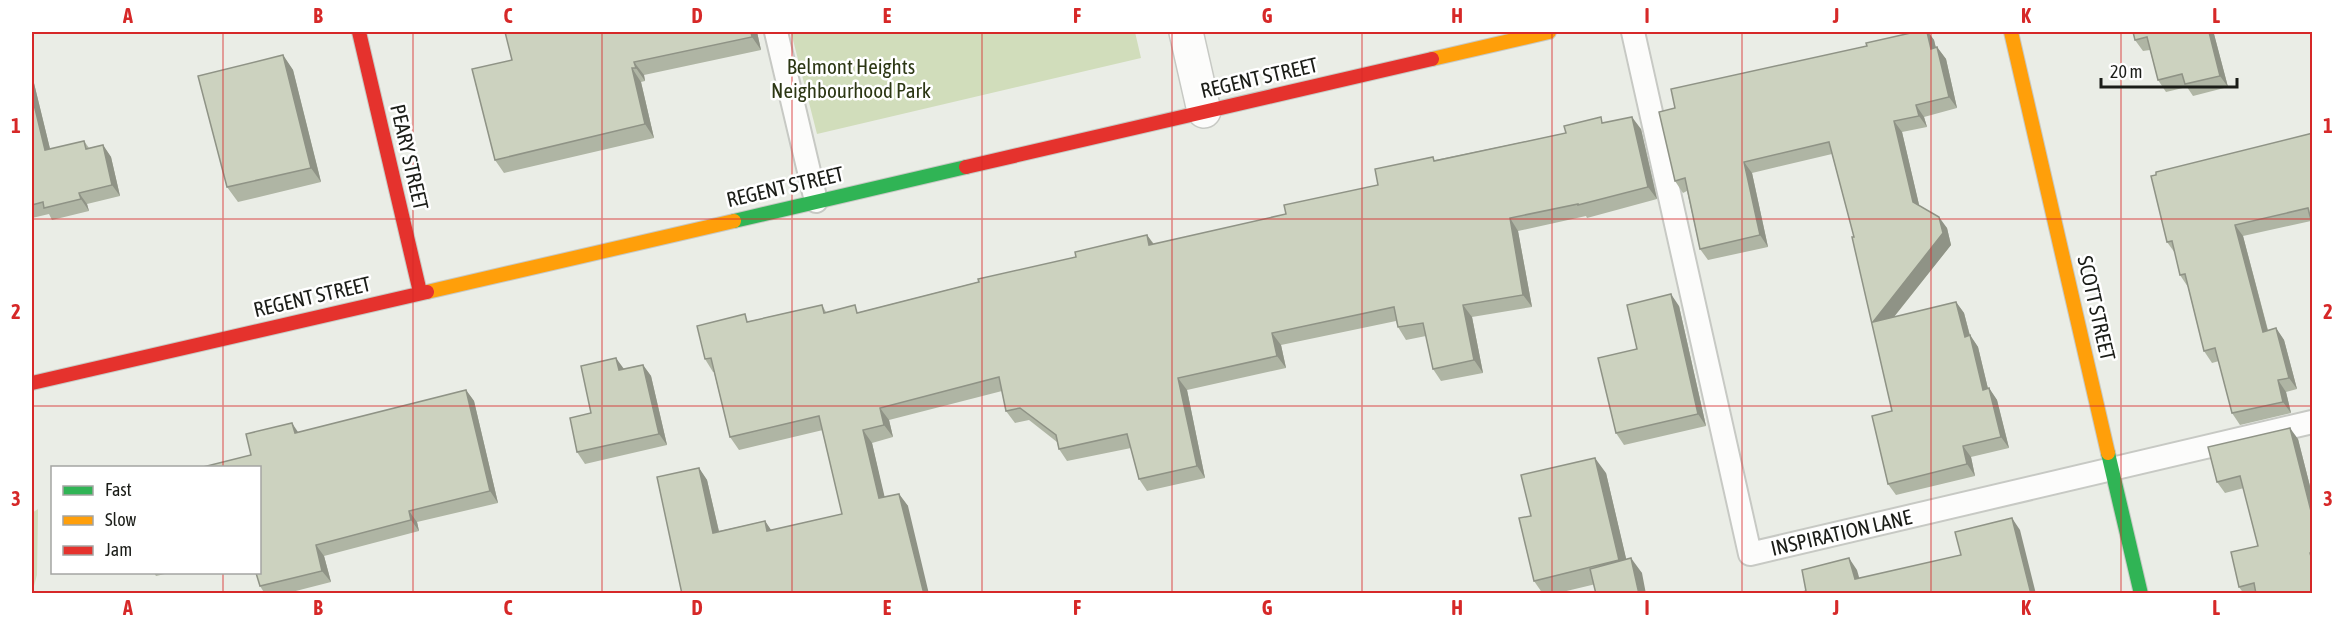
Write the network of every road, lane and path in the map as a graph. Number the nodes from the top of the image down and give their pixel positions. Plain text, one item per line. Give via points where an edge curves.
1 (360, 32) edge
2 (776, 32) edge
3 (1186, 32) edge
4 (1549, 32) edge
5 (1633, 32) edge
6 (2011, 32) edge
7 (1204, 111) junction
8 (816, 201) junction
9 (420, 292) junction
10 (32, 383) edge
11 (2313, 422) edge
12 (2112, 468) junction
13 (2141, 594) edge

1 - 9 street, PEARY STREET
2 - 8 lane
3 - 7 street
4 - 7 street, REGENT STREET
5 - 12 lane, INSPIRATION LANE via 1750,554
6 - 12 street, SCOTT STREET
7 - 8 street, REGENT STREET
8 - 9 street, REGENT STREET
9 - 10 street, REGENT STREET
11 - 12 lane, INSPIRATION LANE
12 - 13 street, SCOTT STREET

